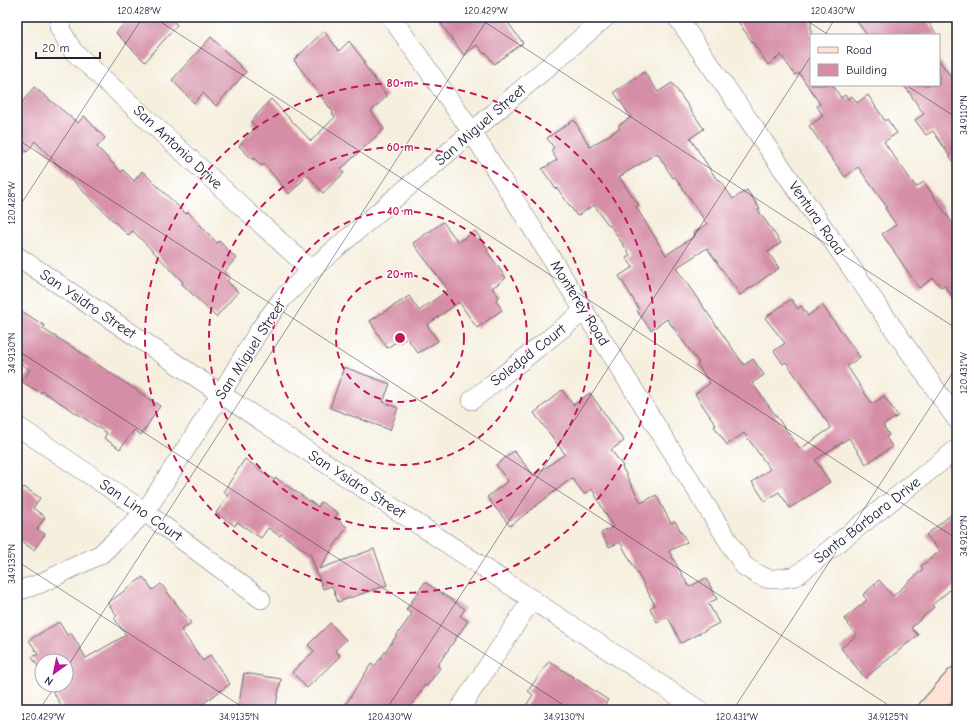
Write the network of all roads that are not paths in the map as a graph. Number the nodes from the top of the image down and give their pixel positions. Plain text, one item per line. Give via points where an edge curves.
1 (63, 17) edge
2 (391, 17) edge
3 (606, 17) edge
4 (677, 17) edge
5 (472, 132) junction
6 (17, 256) edge
7 (311, 270) junction
8 (584, 311) junction
9 (221, 394) junction
10 (472, 400) dead end
11 (957, 420) edge
12 (17, 426) edge
13 (957, 449) edge
14 (145, 512) junction
15 (773, 580) joint
16 (17, 591) edge
17 (261, 599) dead end
18 (532, 600) junction
19 (957, 678) edge
20 (459, 710) edge
21 (699, 710) edge
22 (929, 710) edge

1 - 7 street, San Antonio Drive via 59,27 73,51
2 - 5 street, Monterey Road
3 - 5 street, San Miguel Street
4 - 11 street, Ventura Road
5 - 7 street, San Miguel Street
5 - 8 street, Monterey Road
6 - 9 street, San Ysidro Street
7 - 9 street, San Miguel Street via 282,299 260,329
8 - 10 street, Soledad Court
8 - 15 street, Monterey Road via 744,566 764,578
9 - 14 street, San Miguel Street
9 - 18 street, San Ysidro Street
12 - 14 street, San Lino Court
13 - 15 street, Santa Barbara Drive via 796,576
14 - 16 street, San Miguel Street via 101,554 39,584
14 - 17 street, San Lino Court
18 - 20 street
18 - 21 street, San Ysidro Street
19 - 22 street

